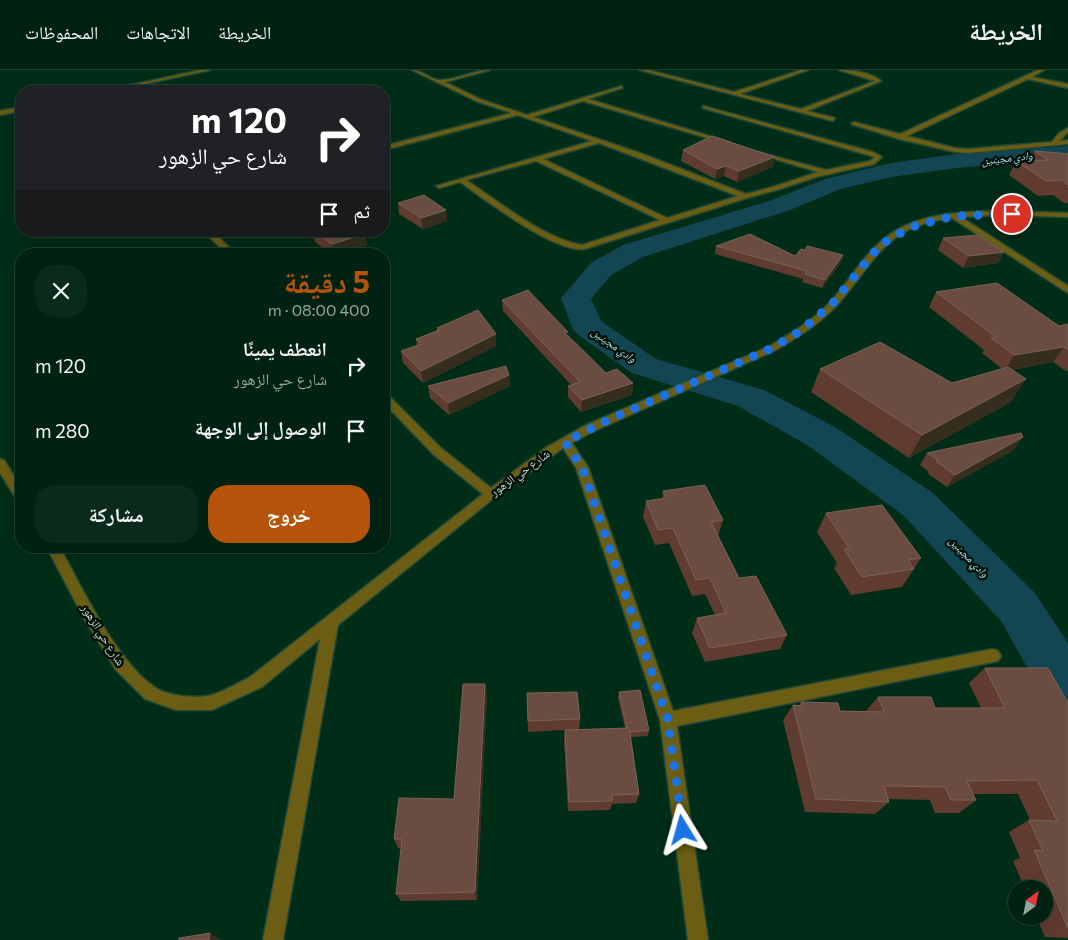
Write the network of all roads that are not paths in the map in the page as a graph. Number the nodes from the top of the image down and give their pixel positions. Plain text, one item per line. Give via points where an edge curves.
1 (208, 70) edge
2 (414, 70) edge
3 (488, 70) edge
4 (642, 70) edge
5 (806, 70) edge
6 (841, 70) edge
7 (1042, 70) edge
8 (783, 72) dead end
9 (792, 74) junction
10 (1027, 77) junction
11 (440, 82) junction
12 (135, 85) edge
13 (1068, 86) edge
14 (620, 87) dead end
15 (734, 94) junction
16 (582, 99) junction
17 (705, 107) dead end
18 (15, 110) edge
19 (801, 111) junction
20 (0, 113) edge
21 (518, 114) junction
22 (526, 117) junction
23 (833, 119) dead end
24 (854, 124) dead end
25 (1068, 130) edge
26 (899, 137) junction
27 (598, 141) junction
28 (1055, 142) junction
29 (1068, 142) edge
30 (735, 145) edge
31 (390, 146) edge
32 (753, 151) edge
33 (536, 158) junction
34 (824, 172) junction
35 (462, 180) junction
36 (439, 186) dead end
37 (745, 196) junction
38 (1068, 215) edge
39 (954, 216) junction
40 (665, 220) junction
41 (213, 237) edge
42 (225, 248) edge
43 (1068, 290) edge
44 (390, 403) edge
45 (565, 442) junction
46 (0, 463) edge
47 (15, 487) edge
48 (491, 494) junction
49 (56, 553) edge
50 (331, 622) junction
51 (993, 656) dead end
52 (668, 720) junction
53 (274, 940) edge
54 (698, 940) edge

1 - 12 street
2 - 11 street
3 - 11 street
4 - 15 street
5 - 9 street
6 - 19 street via 878,81
7 - 10 street
8 - 9 street
9 - 15 street
10 - 13 street
10 - 26 street
11 - 21 street
14 - 16 street
15 - 19 street
16 - 22 street
16 - 30 street
17 - 34 street via 879,158 872,163
18 - 20 street
19 - 23 street
21 - 22 street
21 - 31 street
22 - 27 street
24 - 26 street
25 - 28 street
26 - 28 street via 968,151
27 - 33 street
27 - 37 street
28 - 29 street
32 - 34 street
33 - 35 street
33 - 40 street
34 - 37 street
35 - 36 street
35 - 40 street via 554,240 573,247 582,247
37 - 40 street
38 - 39 street, شارع حي الزهور
39 - 43 street
39 - 45 street, شارع حي الزهور via 911,227 880,245 818,318 772,348
41 - 42 street
44 - 48 street via 437,451
45 - 48 street, شارع حي الزهور
45 - 52 street via 582,467
46 - 47 street
48 - 50 street, شارع حي الزهور
49 - 50 street, شارع حي الزهور via 120,665 151,694 176,702 212,702 256,682
50 - 53 street
51 - 52 street
52 - 54 street

